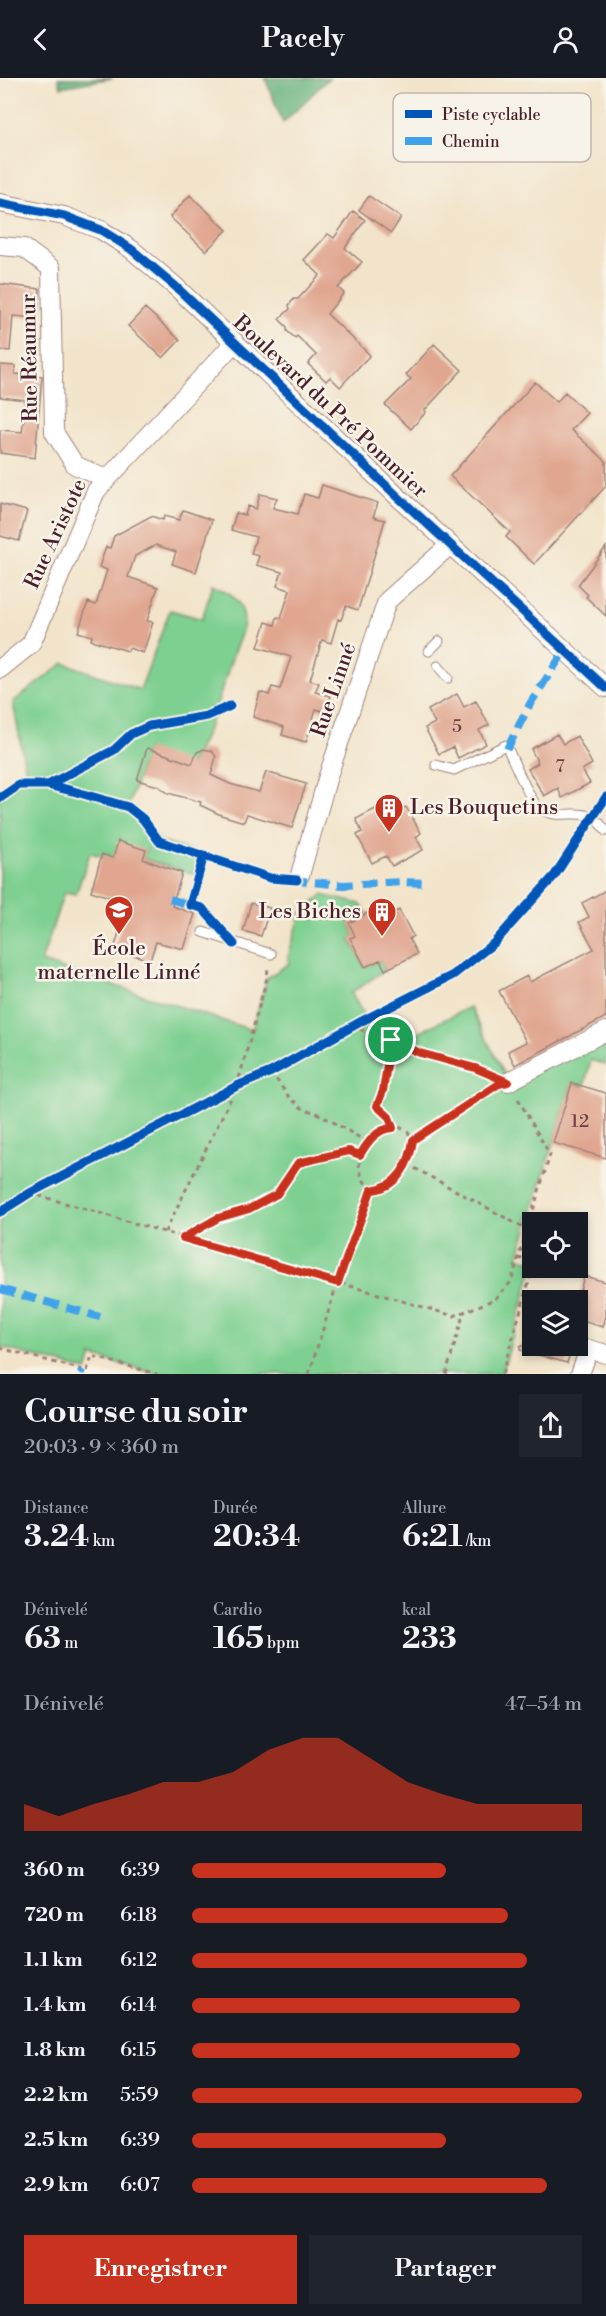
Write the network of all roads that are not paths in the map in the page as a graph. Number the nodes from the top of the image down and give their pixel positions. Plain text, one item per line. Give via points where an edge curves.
1 (0, 203) edge
2 (0, 246) edge
3 (235, 342) junction
4 (106, 479) junction
5 (450, 545) junction
6 (439, 641) dead end
7 (429, 651) dead end
8 (438, 666) dead end
9 (0, 669) edge
10 (448, 678) dead end
11 (606, 688) edge
12 (436, 765) dead end
13 (606, 831) edge
14 (300, 875) dead end
15 (203, 932) dead end
16 (270, 958) road end
17 (606, 1030) edge
18 (508, 1082) road end
19 (605, 1350) edge
20 (580, 1374) edge

1 - 3 street, Boulevard du Pré Pommier via 64,216 101,230 176,286
2 - 4 street, Rue Réaumur via 24,248 51,268 54,432 75,465
3 - 4 street, Rue Aristote
3 - 5 street, Boulevard du Pré Pommier
4 - 9 street, Rue Aristote via 96,491 31,644
5 - 11 street, Boulevard du Pré Pommier
5 - 14 street, Rue Linné via 387,601 328,776
6 - 7 lane
8 - 10 lane
12 - 13 lane via 454,770 506,745 536,806 550,814 585,813 599,820
15 - 16 lane
17 - 18 street
19 - 20 street via 590,1349

